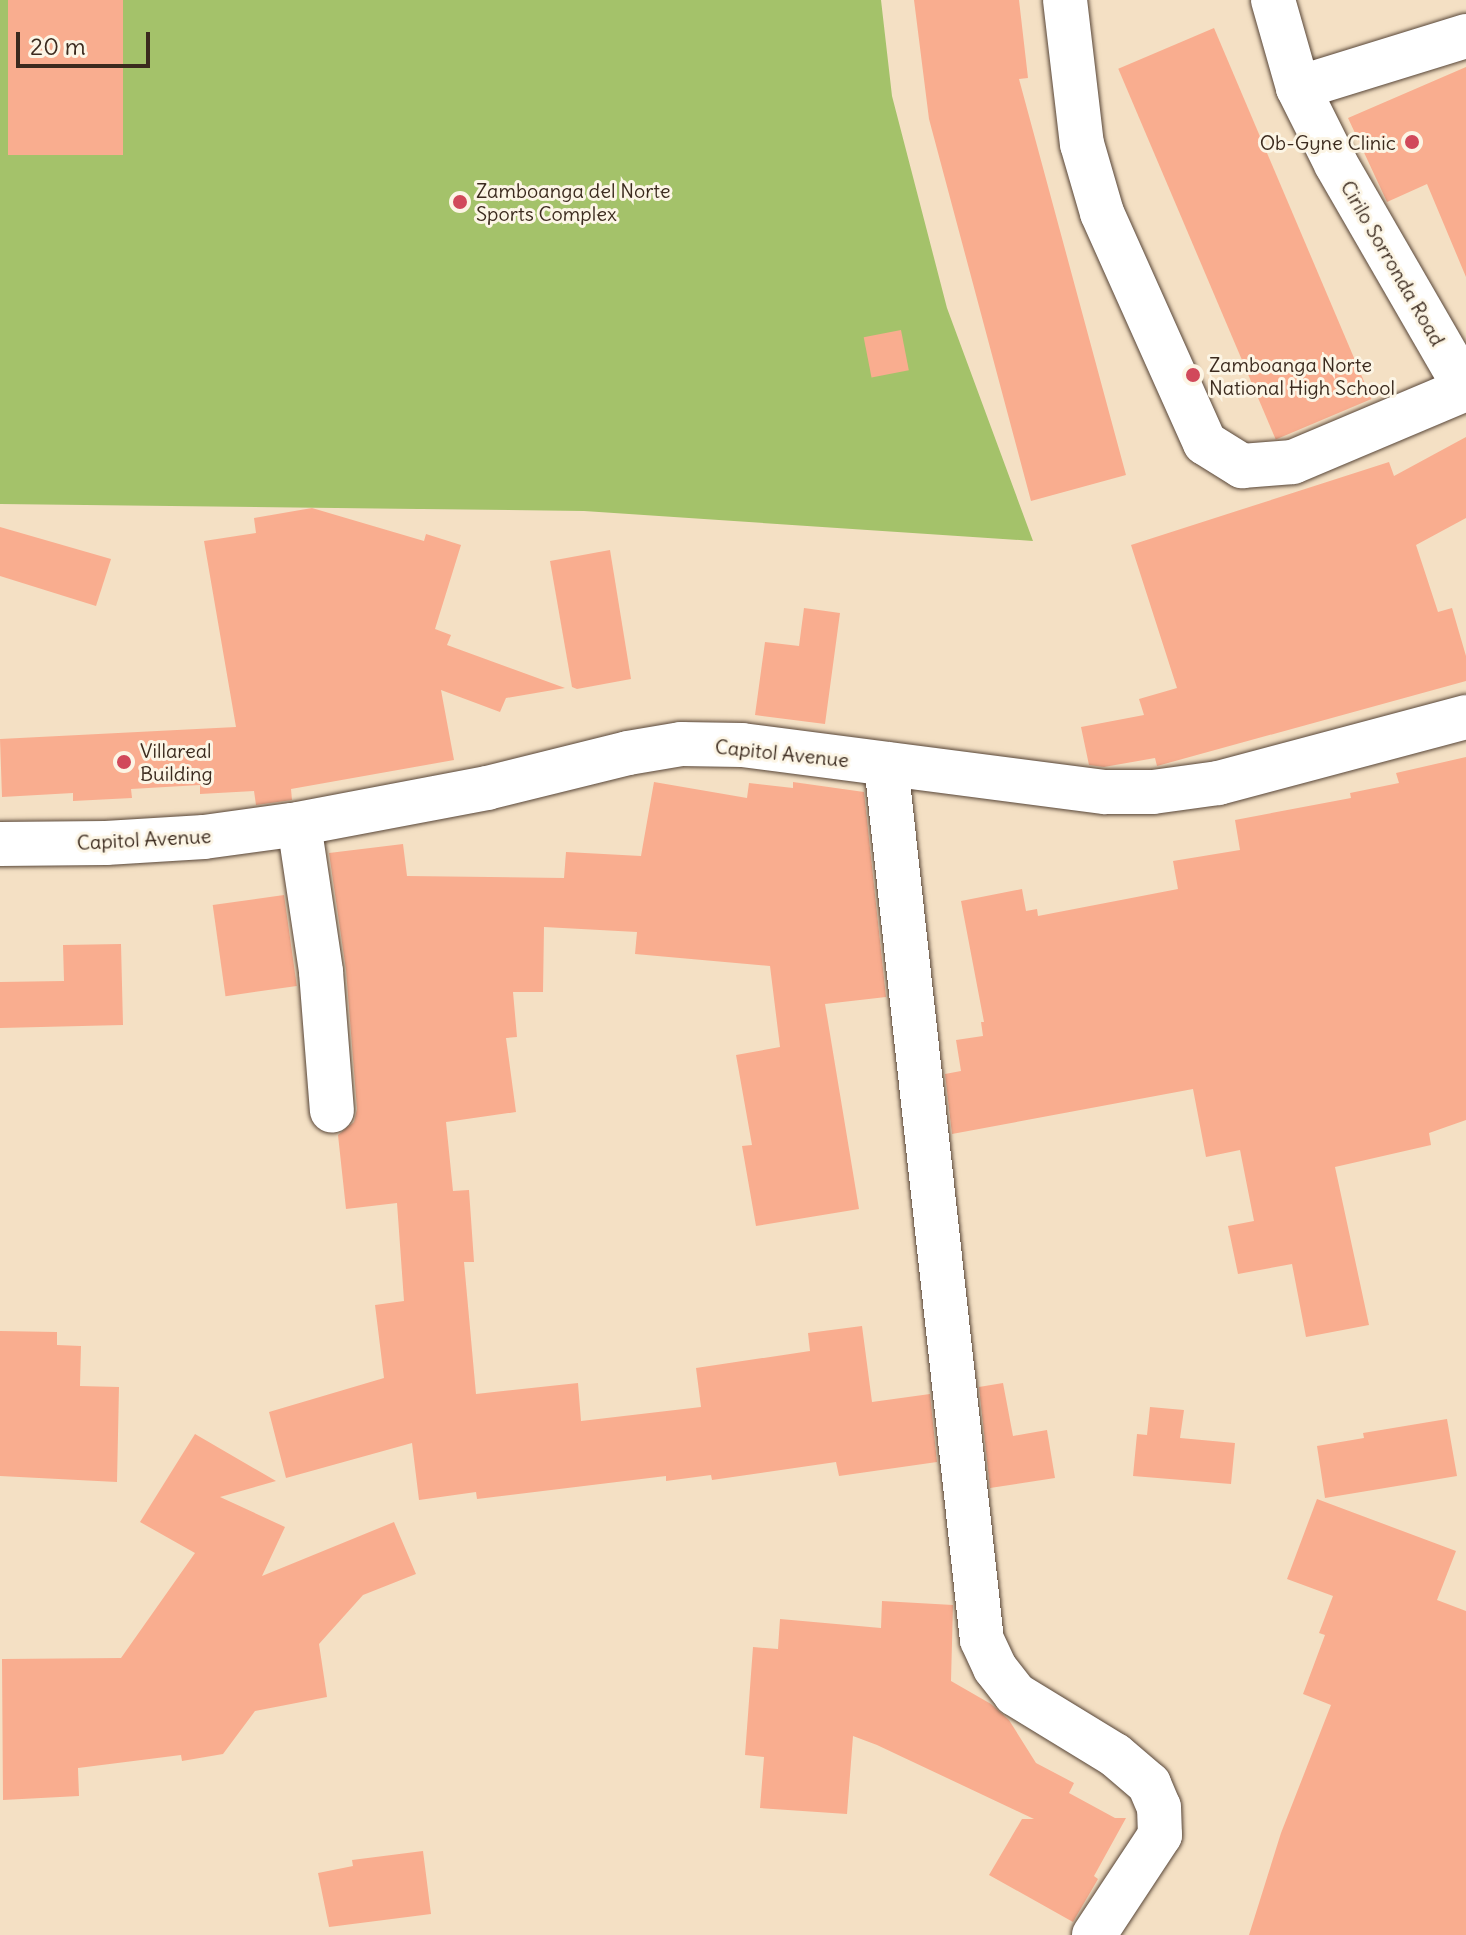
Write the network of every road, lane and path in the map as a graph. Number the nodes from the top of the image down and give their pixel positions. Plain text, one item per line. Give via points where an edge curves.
1 (1065, 0) edge
2 (1273, 0) edge
3 (1466, 36) edge
4 (1298, 88) junction
5 (1466, 389) edge
6 (1466, 717) edge
7 (886, 764) junction
8 (299, 824) junction
9 (0, 844) edge
10 (332, 1111) dead end
11 (1094, 1935) edge

1 - 5 street via 1082,144 1102,213 1205,443 1242,466 1293,462
2 - 4 street, Cirilo Sorronda Road
3 - 4 street
4 - 5 street, Cirilo Sorronda Road
6 - 7 street, Capitol Avenue via 1218,783 1153,792 1105,792
7 - 8 street, Capitol Avenue via 742,745 681,744
7 - 11 street via 982,1640 1015,1694 1115,1755 1149,1784 1159,1807 1160,1835
8 - 9 street, Capitol Avenue via 190,838
8 - 10 street via 321,972

